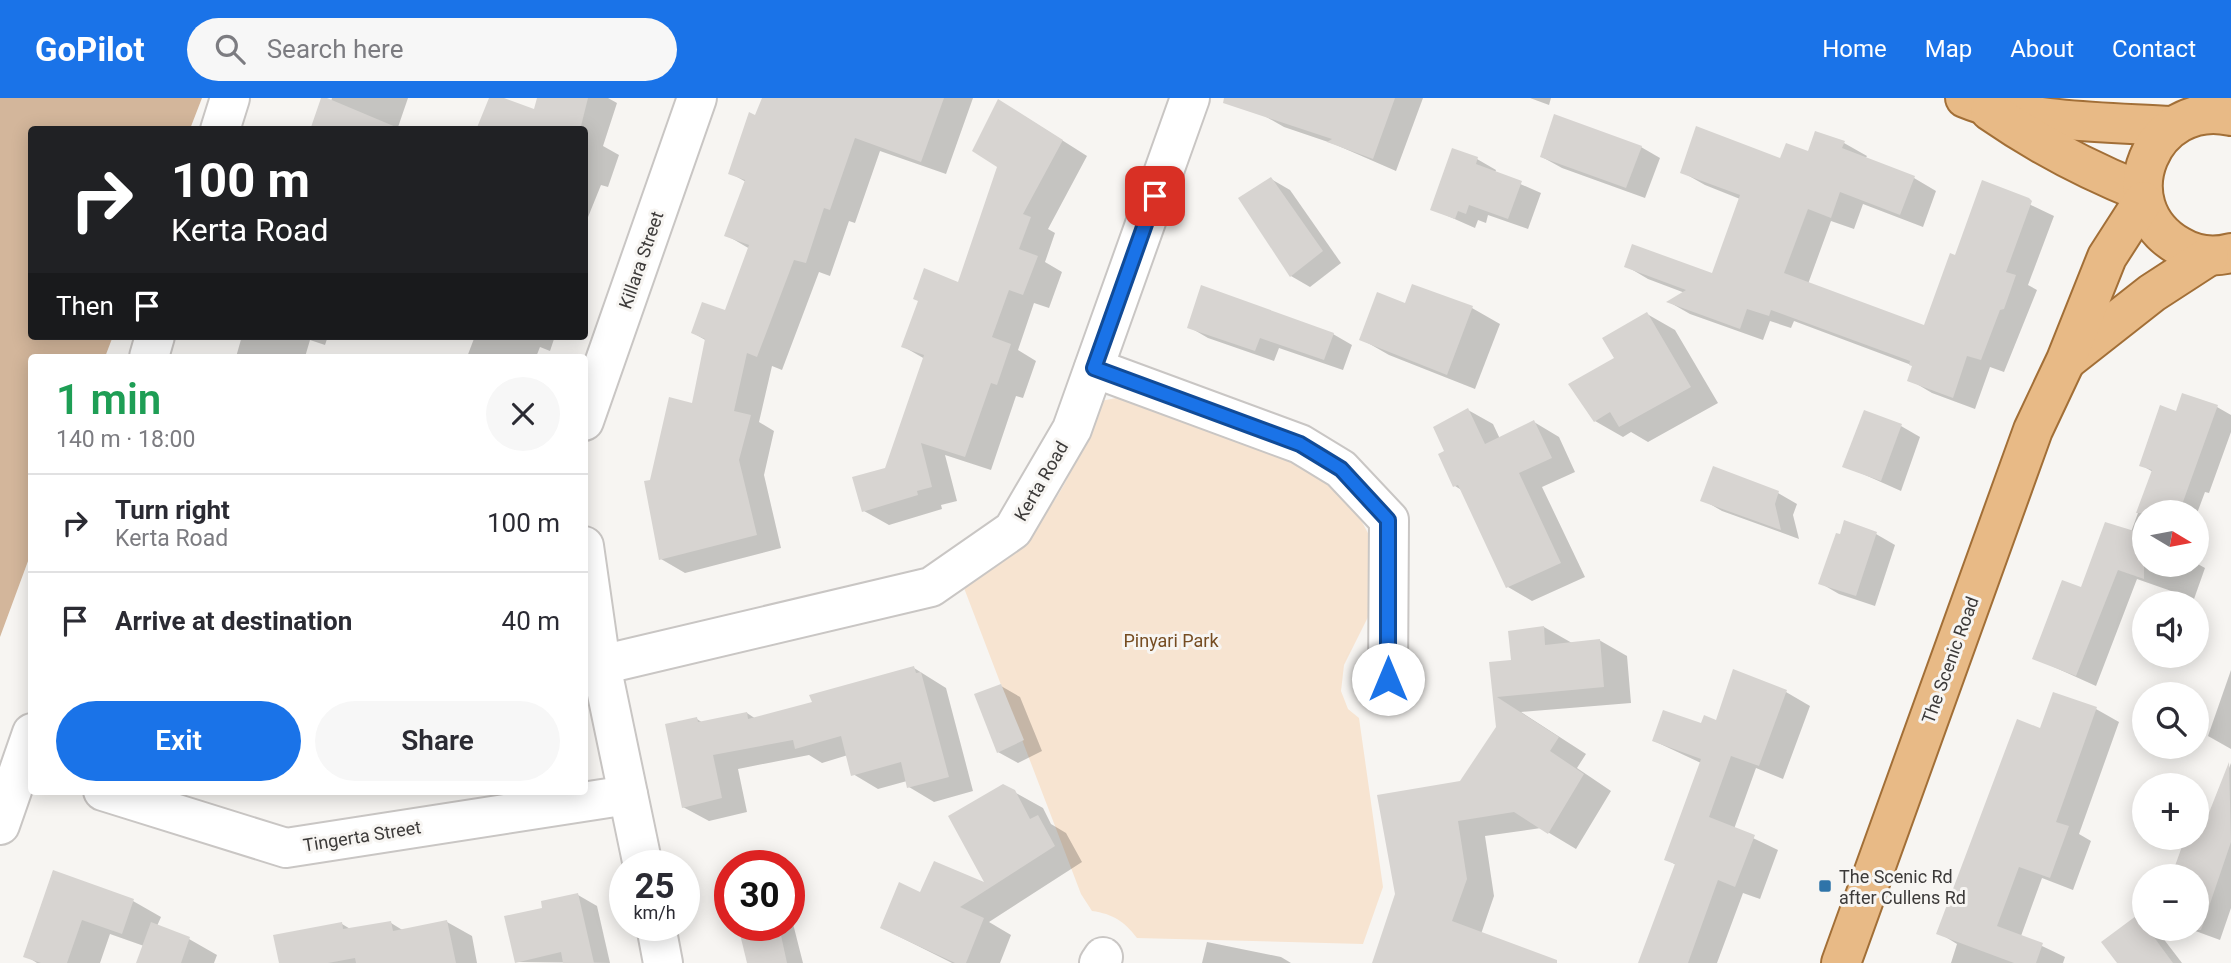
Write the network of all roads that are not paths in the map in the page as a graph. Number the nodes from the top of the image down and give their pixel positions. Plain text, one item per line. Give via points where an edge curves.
1 (230, 98) edge
2 (697, 98) edge
3 (1190, 98) edge
4 (1973, 101) edge
5 (2201, 114) edge
6 (221, 126) edge
7 (2142, 196) junction
8 (2220, 254) edge
9 (2066, 360) junction
10 (1094, 368) junction
11 (588, 410) edge
12 (588, 574) edge
13 (601, 665) junction
14 (1388, 679) dead end
15 (28, 756) edge
16 (116, 795) edge
17 (628, 795) junction
18 (0, 825) edge
19 (640, 850) edge
20 (659, 941) edge
21 (663, 963) edge
22 (1841, 963) edge

1 - 6 street
2 - 11 street, Killara Street
3 - 10 street, Kerta Road
4 - 5 main road via 2067,120
4 - 7 main road via 2029,139
5 - 7 main road via 2147,155
7 - 8 main road via 2152,222 2167,239 2187,251
7 - 9 main road, The Scenic Road via 2107,257
8 - 9 main road, The Scenic Road via 2152,293
9 - 22 main road, The Scenic Road via 2032,430
10 - 13 street, Kerta Road via 1072,429 1013,530 931,587
10 - 14 street via 1300,444 1341,469 1388,520
12 - 13 street
13 - 17 street
15 - 18 street
16 - 17 street, Tingerta Street via 286,848
17 - 19 street
20 - 21 street

